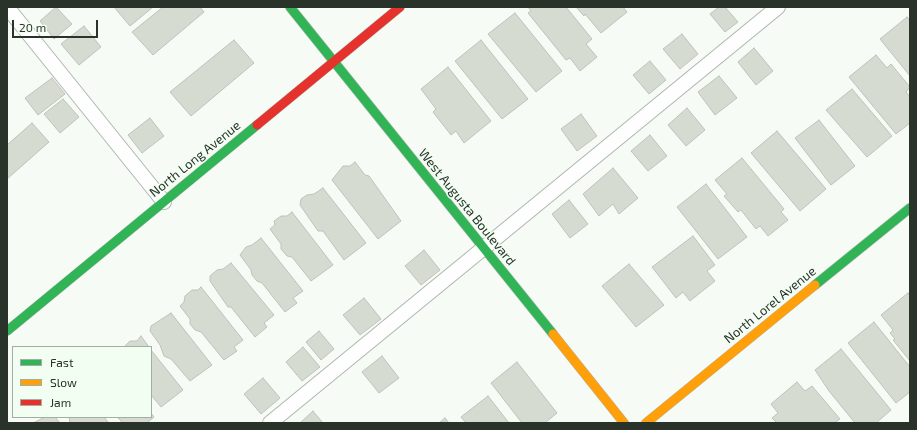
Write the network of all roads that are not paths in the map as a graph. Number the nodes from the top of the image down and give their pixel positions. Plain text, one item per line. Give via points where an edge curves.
1 (7, 7) edge
2 (290, 7) edge
3 (400, 7) edge
4 (778, 7) edge
5 (334, 61) junction
6 (164, 202) junction
7 (910, 208) edge
8 (484, 248) junction
9 (7, 331) edge
10 (270, 423) edge
11 (624, 423) edge
12 (646, 423) edge

1 - 6 lane
2 - 5 street, West Augusta Boulevard
3 - 5 street, North Long Avenue
4 - 8 lane
5 - 6 street, North Long Avenue
5 - 8 street, West Augusta Boulevard
6 - 9 street, North Long Avenue
7 - 12 street, North Lorel Avenue
8 - 10 lane
8 - 11 street, West Augusta Boulevard

